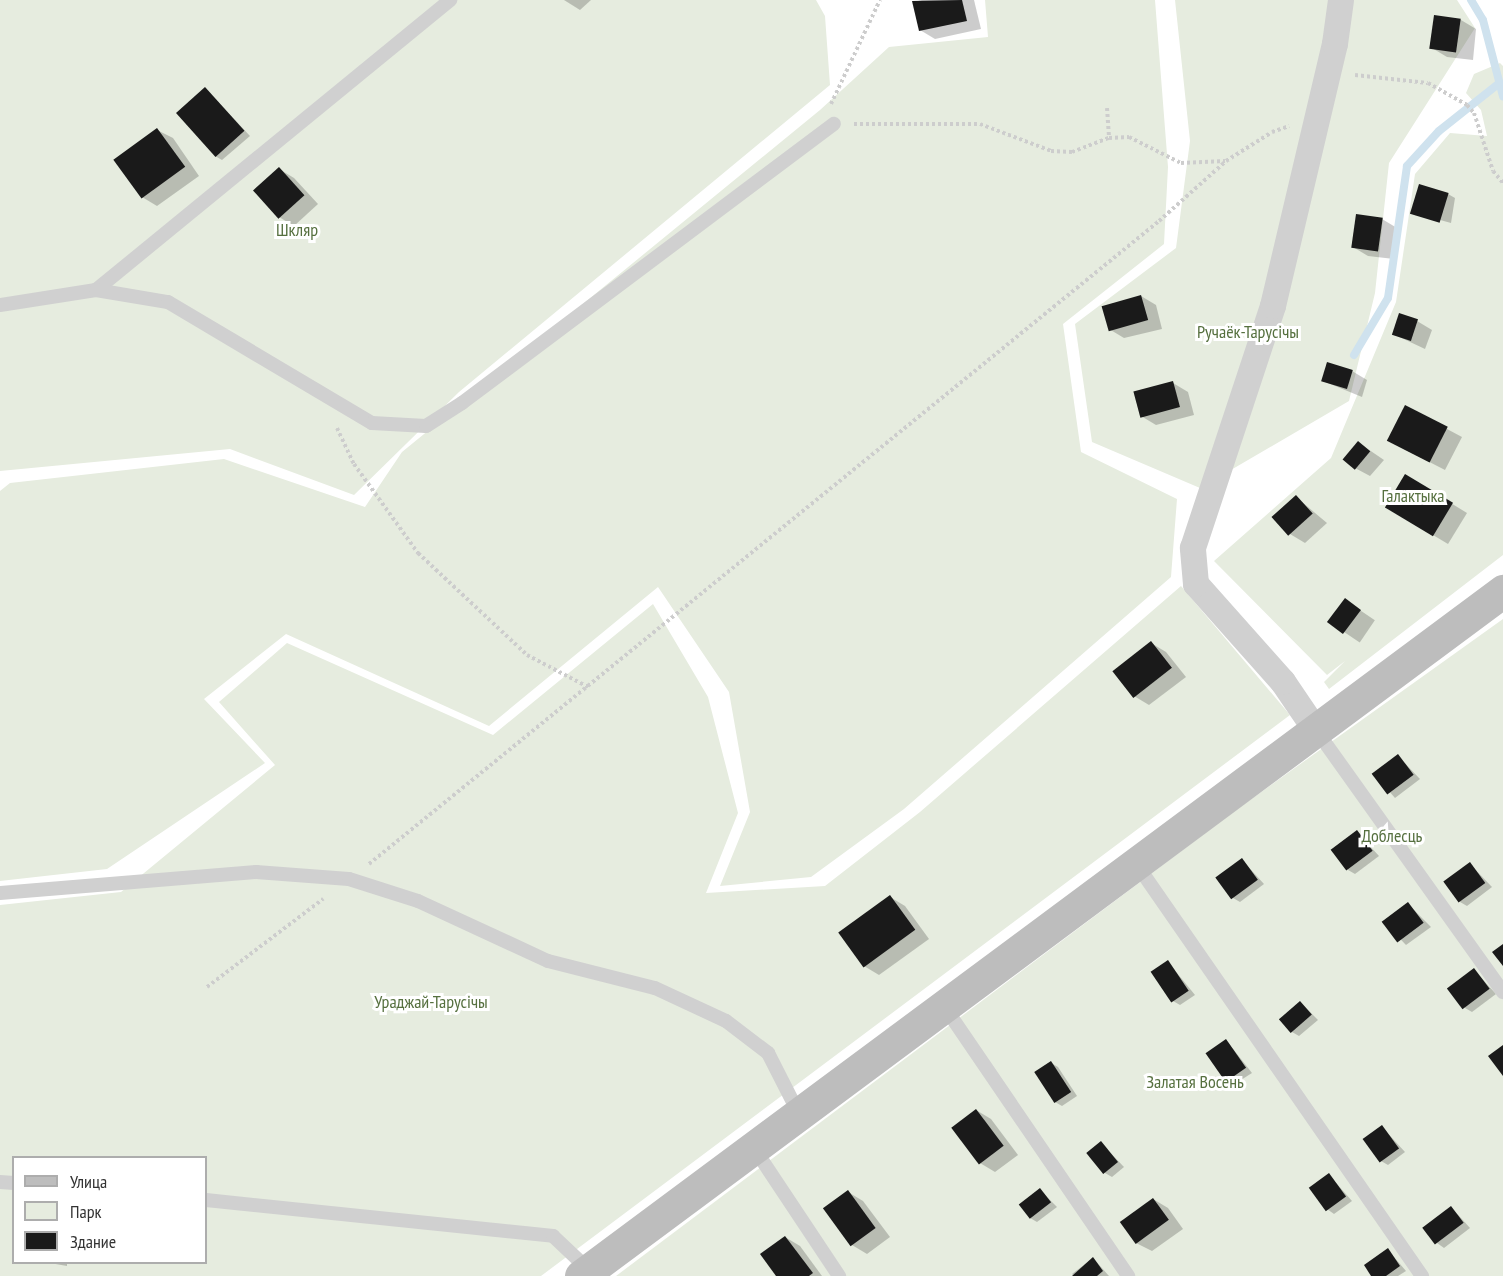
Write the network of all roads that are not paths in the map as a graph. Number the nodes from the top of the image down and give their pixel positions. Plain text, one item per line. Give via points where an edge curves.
1 (450, 0) edge
2 (1341, 0) edge
3 (834, 124) road end
4 (96, 290) junction
5 (0, 305) edge
6 (1503, 591) edge
7 (1315, 729) junction
8 (1136, 862) junction
9 (0, 893) edge
10 (1503, 992) edge
11 (943, 1004) junction
12 (798, 1112) junction
13 (752, 1146) junction
14 (207, 1200) edge
15 (585, 1273) edge
16 (838, 1276) edge
17 (1128, 1276) edge
18 (1422, 1276) edge

1 - 4 lane
2 - 7 street via 1273,306 1193,548 1196,584 1283,682
3 - 4 lane via 426,426 372,423 168,302
4 - 5 lane
6 - 7 street
7 - 8 street
7 - 10 lane
8 - 11 street
8 - 18 lane
9 - 12 lane via 256,872 349,879 418,902 548,961 655,988 726,1021 768,1053
11 - 12 street
11 - 17 lane
12 - 13 street
13 - 15 street
13 - 16 lane
14 - 15 lane via 553,1236

